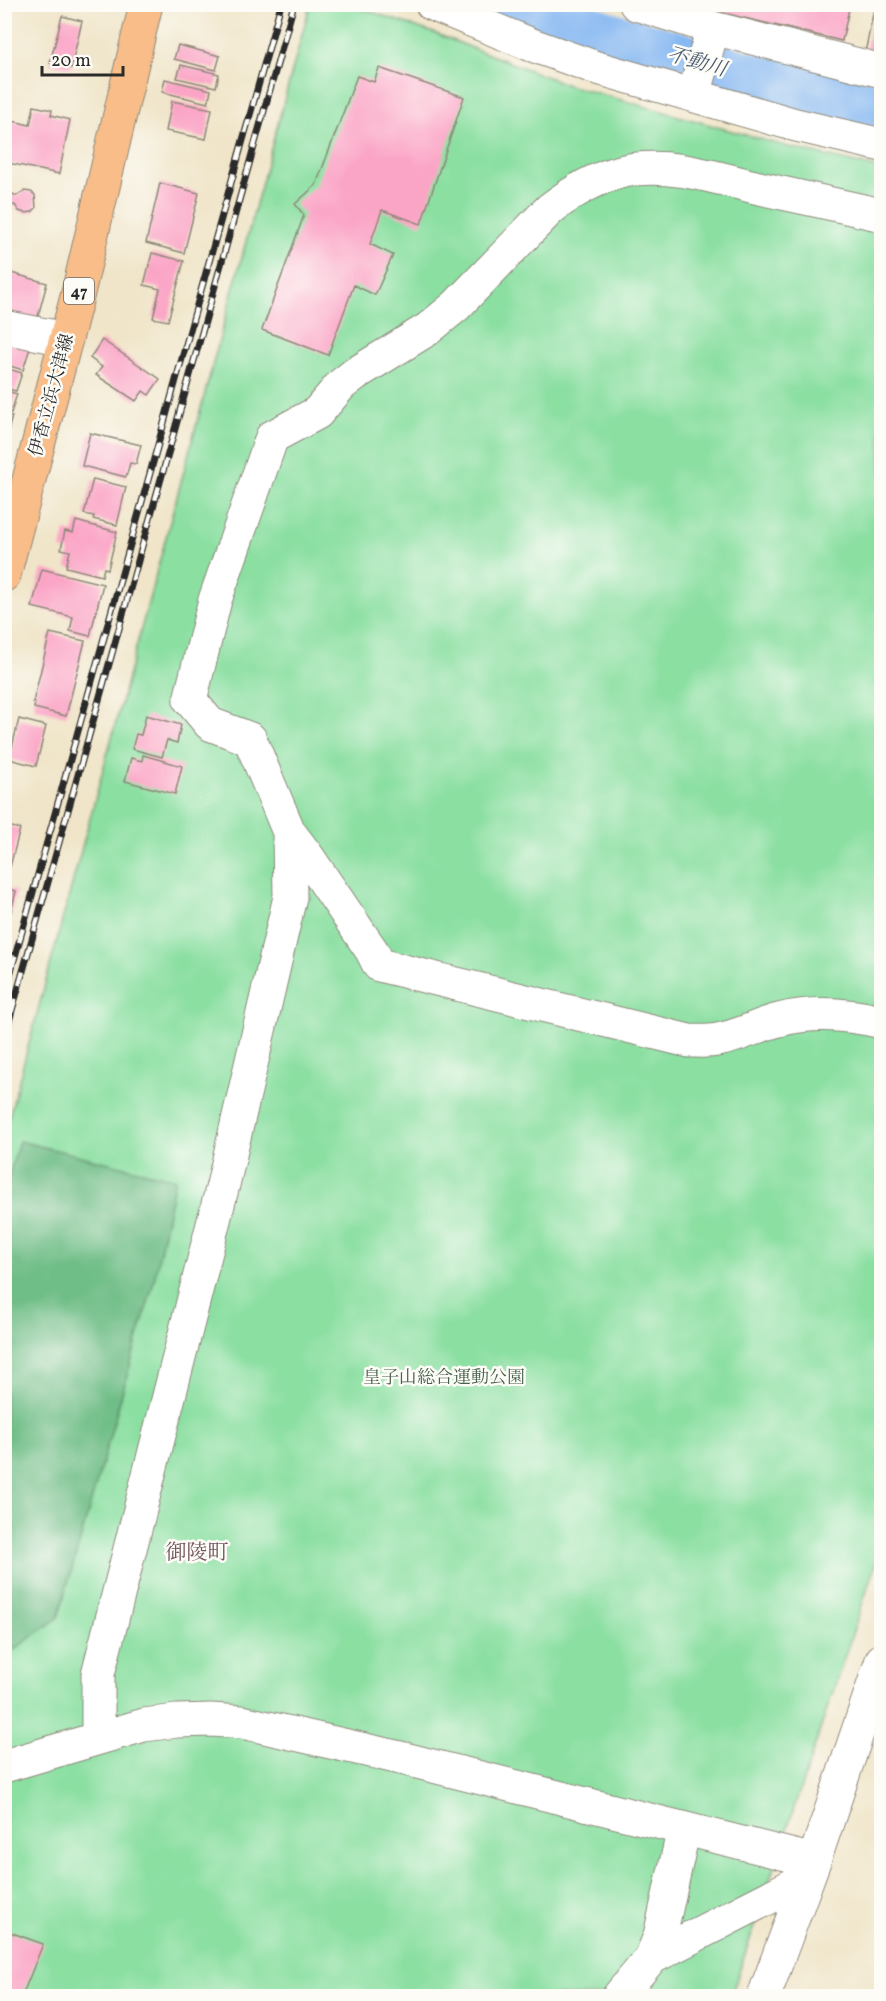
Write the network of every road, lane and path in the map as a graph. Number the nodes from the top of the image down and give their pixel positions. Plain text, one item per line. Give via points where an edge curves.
1 (146, 4) edge
2 (432, 4) edge
3 (636, 4) edge
4 (494, 20) edge
5 (713, 29) junction
6 (882, 71) edge
7 (695, 94) junction
8 (882, 145) edge
9 (882, 215) edge
10 (4, 327) edge
11 (66, 339) junction
12 (4, 575) edge
13 (289, 832) junction
14 (882, 1022) edge
15 (882, 1660) edge
16 (98, 1738) junction
17 (4, 1766) edge
18 (684, 1828) junction
19 (811, 1869) junction
20 (651, 1958) junction
21 (623, 1994) edge
22 (764, 1996) edge

1 - 11 main road, 伊香立浜大津線 / 47
2 - 4 street
3 - 5 street
4 - 7 street via 594,67
5 - 6 street
5 - 7 street
7 - 8 street via 796,125
9 - 13 street via 695,173 661,169 624,171 591,182 550,209 456,306 428,329 341,384 317,413 272,437 215,600 190,700 210,724 250,739
10 - 11 street
11 - 12 main road, 伊香立浜大津線 / 47
13 - 14 street via 379,965 689,1041 718,1040 806,1015 833,1014
13 - 16 street via 290,897 223,1185 98,1674
15 - 19 street
16 - 17 street
16 - 18 street via 144,1725 177,1721 242,1722
18 - 19 street
18 - 20 street via 660,1936
19 - 20 street
19 - 22 street
20 - 21 street

